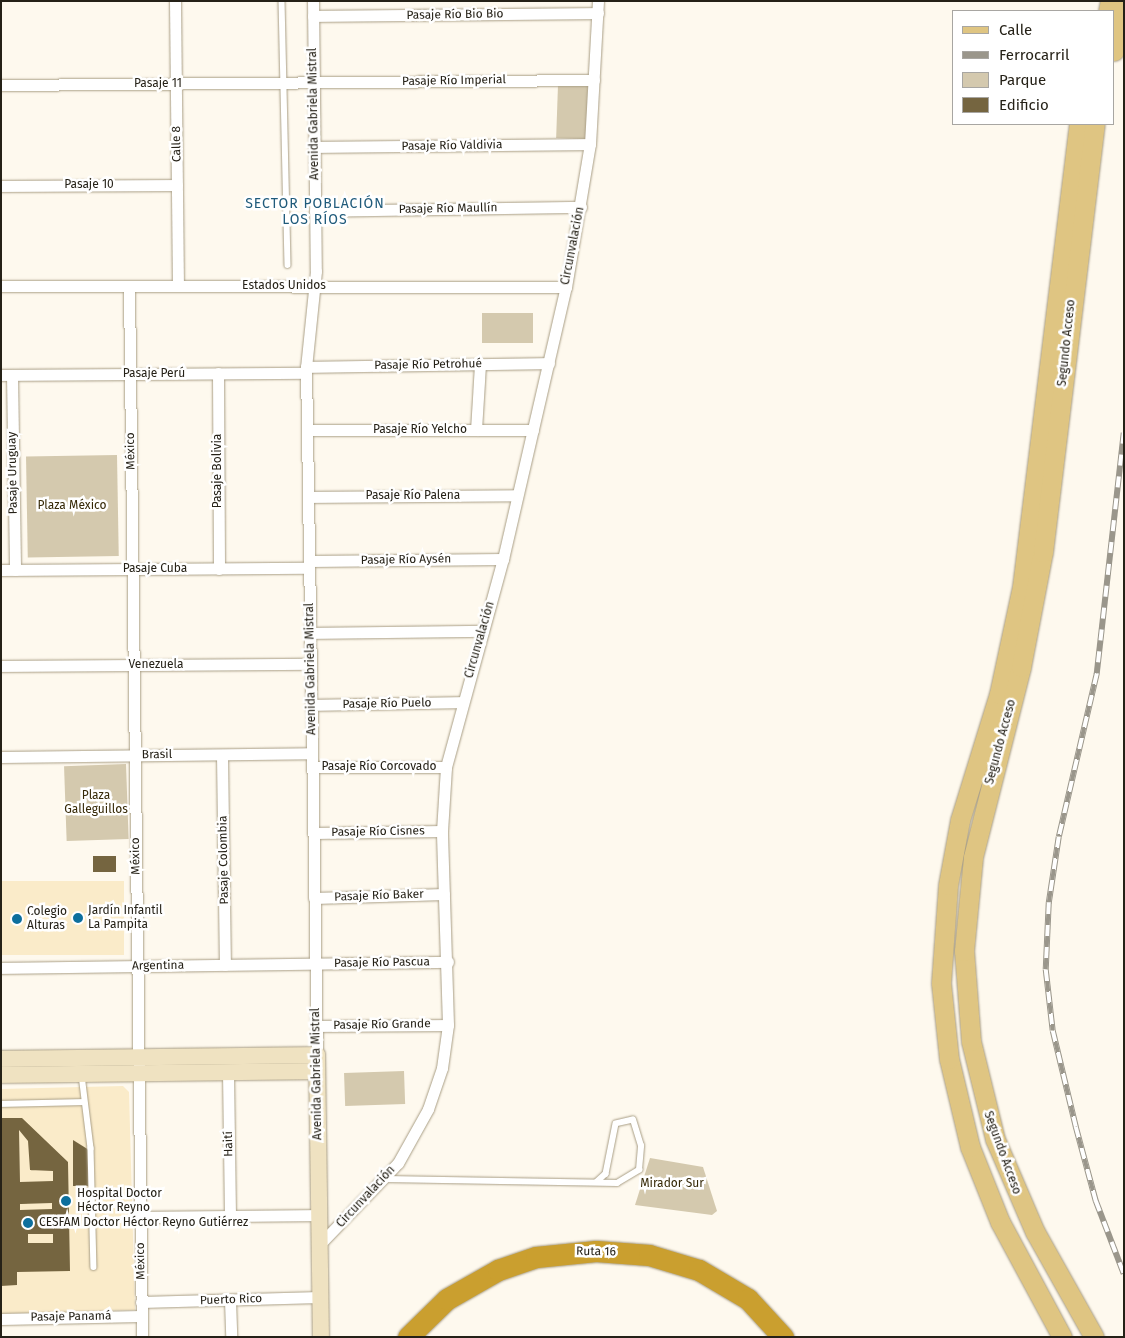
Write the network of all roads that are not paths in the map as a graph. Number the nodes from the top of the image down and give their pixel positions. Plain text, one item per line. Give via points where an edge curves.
1 (175, 1) edge
2 (282, 1) edge
3 (313, 1) edge
4 (598, 1) edge
5 (1124, 8) edge
6 (598, 13) junction
7 (313, 16) junction
8 (1115, 47) edge
9 (594, 80) junction
10 (314, 83) junction
11 (176, 84) junction
12 (283, 84) junction
13 (1, 85) edge
14 (1079, 125) edge
15 (1095, 125) edge
16 (590, 144) junction
17 (314, 148) junction
18 (177, 185) junction
19 (1, 186) edge
20 (581, 207) junction
21 (315, 211) junction
22 (288, 265) dead end
23 (1, 286) edge
24 (129, 286) junction
25 (178, 286) junction
26 (311, 287) junction
27 (566, 287) junction
28 (549, 363) junction
29 (480, 364) junction
30 (306, 370) junction
31 (218, 373) junction
32 (130, 374) junction
33 (7, 375) edge
34 (307, 430) junction
35 (476, 430) junction
36 (533, 430) junction
37 (518, 495) junction
38 (308, 496) junction
39 (503, 559) junction
40 (309, 565) junction
41 (219, 569) junction
42 (1, 570) edge
43 (14, 570) junction
44 (132, 570) junction
45 (484, 631) junction
46 (310, 633) junction
47 (311, 664) junction
48 (134, 665) junction
49 (1, 666) edge
50 (462, 702) junction
51 (312, 705) junction
52 (312, 754) junction
53 (222, 755) junction
54 (135, 756) junction
55 (1, 757) edge
56 (312, 767) junction
57 (446, 767) junction
58 (442, 831) junction
59 (314, 833) junction
60 (444, 894) junction
61 (314, 898) junction
62 (448, 962) junction
63 (315, 963) junction
64 (225, 965) junction
65 (137, 966) junction
66 (1, 968) edge
67 (448, 1025) junction
68 (316, 1026) junction
69 (317, 1054) junction
70 (1, 1059) edge
71 (138, 1065) junction
72 (228, 1072) junction
73 (317, 1072) junction
74 (82, 1074) junction
75 (1, 1075) edge
76 (83, 1102) junction
77 (1, 1104) edge
78 (385, 1179) junction
79 (598, 1182) junction
80 (319, 1215) junction
81 (230, 1216) junction
82 (140, 1217) junction
83 (320, 1244) junction
84 (94, 1267) dead end
85 (320, 1297) junction
86 (230, 1300) junction
87 (141, 1302) junction
88 (142, 1316) junction
89 (1, 1318) edge
90 (142, 1337) edge
91 (231, 1337) edge
92 (321, 1337) edge
93 (408, 1337) edge
94 (783, 1337) edge
95 (1062, 1337) edge
96 (1094, 1337) edge

1 - 11 street, Calle 8
2 - 12 lane
3 - 7 street, Avenida Gabriela Mistral
4 - 6 street, Circunvalación
5 - 8 main road
6 - 7 street, Pasaje Río Bio Bio
6 - 9 street, Circunvalación
7 - 10 street, Avenida Gabriela Mistral
9 - 10 street, Pasaje Río Imperial
9 - 16 street, Circunvalación
10 - 12 street, Pasaje 11
10 - 17 street, Avenida Gabriela Mistral
11 - 12 street, Pasaje 11
11 - 13 street, Pasaje 11
11 - 18 street, Calle 8
12 - 22 lane
14 - 95 main road, Segundo Acceso via 1022,587 999,694 960,820 948,886 941,983 948,1059 970,1147 1000,1222
15 - 96 main road, Segundo Acceso via 1038,581 973,857 964,951 971,1041 995,1138 1035,1232
16 - 17 street, Pasaje Río Valdivia
16 - 20 street, Circunvalación
17 - 21 street, Avenida Gabriela Mistral
18 - 19 street, Pasaje 10
18 - 25 street, Calle 8
20 - 21 street, Pasaje Río Maullín
20 - 27 street, Circunvalación
21 - 26 street, Avenida Gabriela Mistral via 316,271
23 - 24 street, Estados Unidos
24 - 25 street, Estados Unidos
24 - 32 street, México
25 - 26 street, Estados Unidos
26 - 27 street, Estados Unidos
26 - 30 street, Avenida Gabriela Mistral
27 - 28 street, Circunvalación
28 - 29 street, Pasaje Río Petrohué
28 - 36 street, Circunvalación
29 - 30 street, Pasaje Río Petrohué
29 - 35 street
30 - 31 street, Pasaje Perú
30 - 34 street, Avenida Gabriela Mistral
31 - 32 street, Pasaje Perú
31 - 41 street, Pasaje Bolivia
32 - 33 street, Pasaje Perú
32 - 44 street, México
33 - 43 street, Pasaje Uruguay
34 - 35 street, Pasaje Río Yelcho
34 - 38 street, Avenida Gabriela Mistral
35 - 36 street, Pasaje Río Yelcho
36 - 37 street, Circunvalación
37 - 38 street, Pasaje Río Palena
37 - 39 street, Circunvalación
38 - 40 street, Avenida Gabriela Mistral
39 - 40 street, Pasaje Río Aysén
39 - 45 street, Circunvalación
40 - 41 street, Pasaje Cuba
40 - 46 street, Avenida Gabriela Mistral
41 - 44 street, Pasaje Cuba
42 - 43 street, Pasaje Cuba
43 - 44 street, Pasaje Cuba
44 - 48 street, México
45 - 46 street
45 - 50 street, Circunvalación
46 - 47 street, Avenida Gabriela Mistral
47 - 48 street, Venezuela
47 - 51 street, Avenida Gabriela Mistral
48 - 49 street, Venezuela
48 - 54 street, México
50 - 51 street, Pasaje Río Puelo
50 - 57 street, Circunvalación
51 - 52 street, Avenida Gabriela Mistral
52 - 53 street, Brasil
52 - 56 street, Avenida Gabriela Mistral
53 - 54 street, Brasil
53 - 64 street, Pasaje Colombia
54 - 55 street, Brasil
54 - 65 street, México
56 - 57 street, Pasaje Río Corcovado
56 - 59 street, Avenida Gabriela Mistral
57 - 58 street, Circunvalación
58 - 59 street, Pasaje Río Cisnes
58 - 60 street, Circunvalación
59 - 61 street, Avenida Gabriela Mistral
60 - 61 street, Pasaje Río Baker
60 - 62 street, Circunvalación
61 - 63 street, Avenida Gabriela Mistral
62 - 63 street, Pasaje Río Pascua
62 - 67 street, Circunvalación
63 - 64 street, Argentina
63 - 68 street, Avenida Gabriela Mistral
64 - 65 street, Argentina
65 - 66 street, Argentina
65 - 71 street, México
67 - 68 street, Pasaje Río Grande
67 - 78 street, Circunvalación via 428,1109
68 - 69 street, Avenida Gabriela Mistral
69 - 71 street
69 - 73 street, Avenida Gabriela Mistral
70 - 71 street
71 - 72 street
71 - 74 street
71 - 82 street, México
72 - 73 street
72 - 81 street, Haití
73 - 80 street, Avenida Gabriela Mistral
74 - 75 street
74 - 76 lane
76 - 77 lane
76 - 84 lane via 91,1148
78 - 79 lane
78 - 83 street, Circunvalación
79 - 79 lane via 617,1183 638,1170 641,1146 633,1120 616,1124 606,1174
80 - 81 street
80 - 83 street, Avenida Gabriela Mistral
81 - 82 street
82 - 87 street, México
83 - 85 street, Avenida Gabriela Mistral
85 - 86 street, Puerto Rico
85 - 92 street, Avenida Gabriela Mistral
86 - 87 street, Puerto Rico
86 - 91 street
87 - 88 street, México
88 - 89 street, Pasaje Panamá
88 - 90 street, México
93 - 94 highway, Ruta 16 via 447,1299 498,1270 536,1257 596,1251 649,1255 699,1270 748,1299

